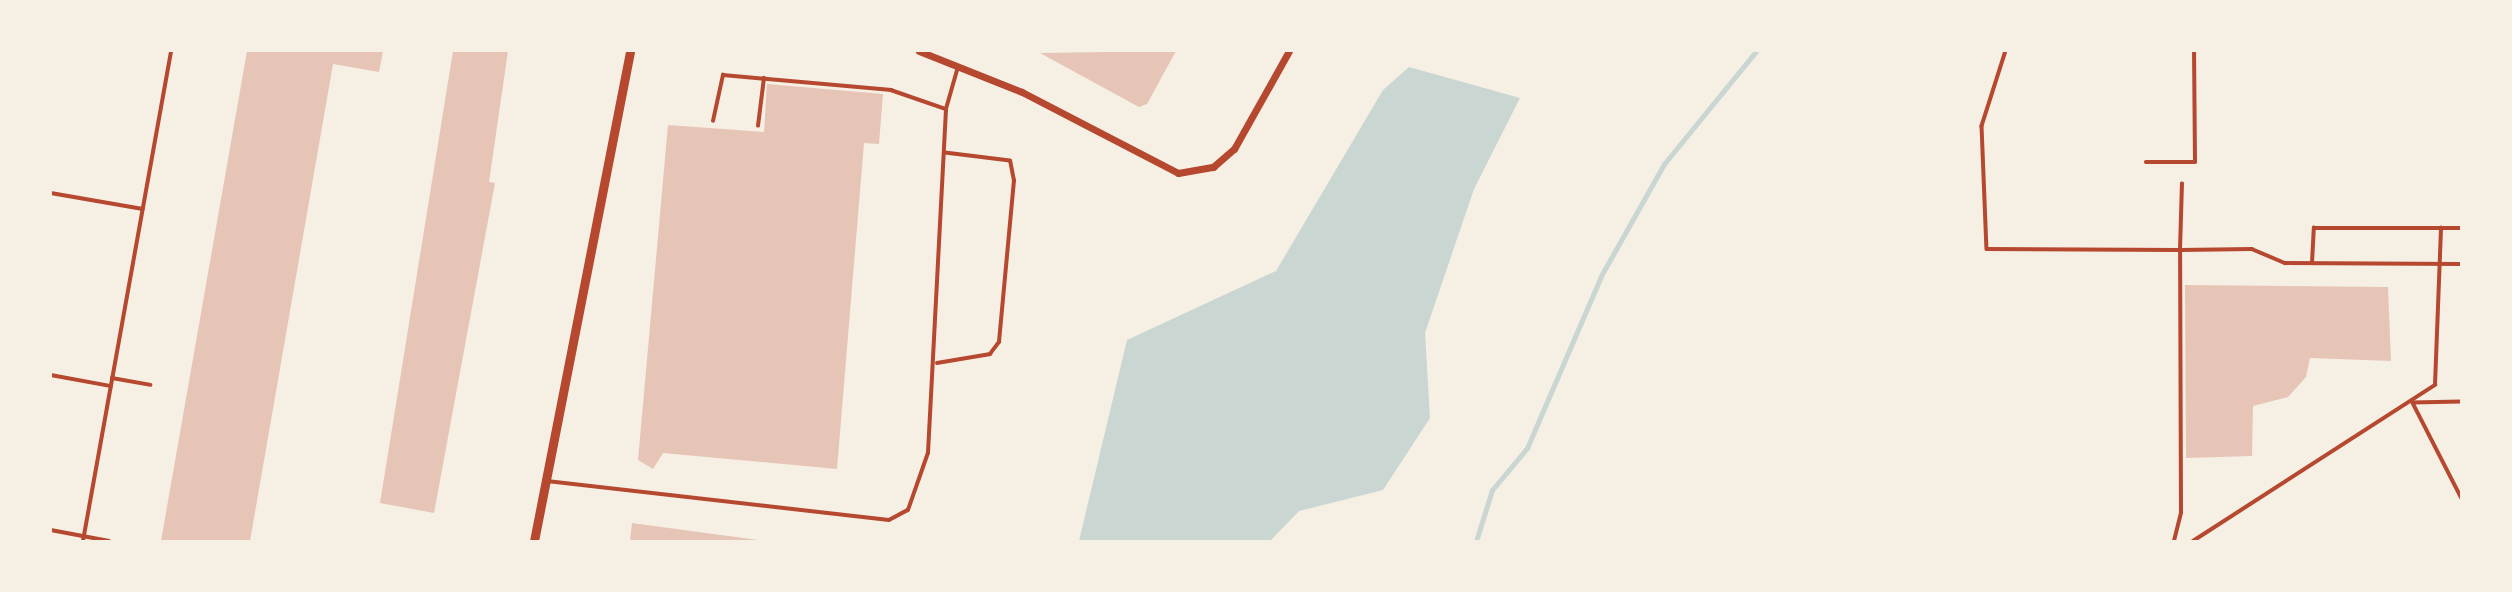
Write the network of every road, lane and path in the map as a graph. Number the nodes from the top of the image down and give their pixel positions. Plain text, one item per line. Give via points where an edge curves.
1 (171, 51) edge
2 (629, 51) edge
3 (919, 51) edge
4 (1289, 51) edge
5 (2006, 51) edge
6 (2194, 51) edge
7 (958, 65) junction
8 (764, 78) junction
9 (946, 109) junction
10 (713, 121) dead end
11 (758, 125) dead end
12 (945, 153) junction
13 (2146, 162) dead end
14 (2182, 184) dead end
15 (51, 193) edge
16 (143, 209) junction
17 (2441, 228) junction
18 (2461, 228) edge
19 (2180, 250) junction
20 (2312, 263) junction
21 (2441, 264) junction
22 (2461, 264) edge
23 (937, 363) junction
24 (51, 375) edge
25 (112, 379) junction
26 (150, 385) dead end
27 (111, 386) junction
28 (2461, 402) edge
29 (2413, 403) junction
30 (545, 481) junction
31 (2461, 497) edge
32 (51, 530) edge
33 (83, 539) edge
34 (109, 541) edge
35 (534, 541) edge
36 (2174, 541) edge
37 (2193, 541) edge

1 - 16 lane
2 - 30 street
3 - 7 street
4 - 7 street via 1234,149 1196,172 1178,173
5 - 19 lane via 1982,126 1987,249
6 - 13 lane via 2194,162
7 - 9 lane
8 - 9 lane via 891,90
8 - 10 lane via 723,75
8 - 11 lane
9 - 12 lane
12 - 23 lane
12 - 23 lane via 1010,161 1014,181 999,342 990,354
14 - 19 lane
15 - 16 lane
16 - 25 lane
17 - 18 lane
17 - 20 lane via 2314,228
17 - 21 lane
19 - 20 lane via 2252,249 2285,263
19 - 36 lane via 2181,513
20 - 21 lane
21 - 22 lane
21 - 29 lane via 2435,385
23 - 30 lane via 928,453 908,510 889,520
24 - 27 lane
25 - 26 lane
25 - 27 lane
27 - 33 lane
28 - 29 lane
29 - 31 lane
29 - 37 lane
30 - 35 street
32 - 33 lane
33 - 34 lane

